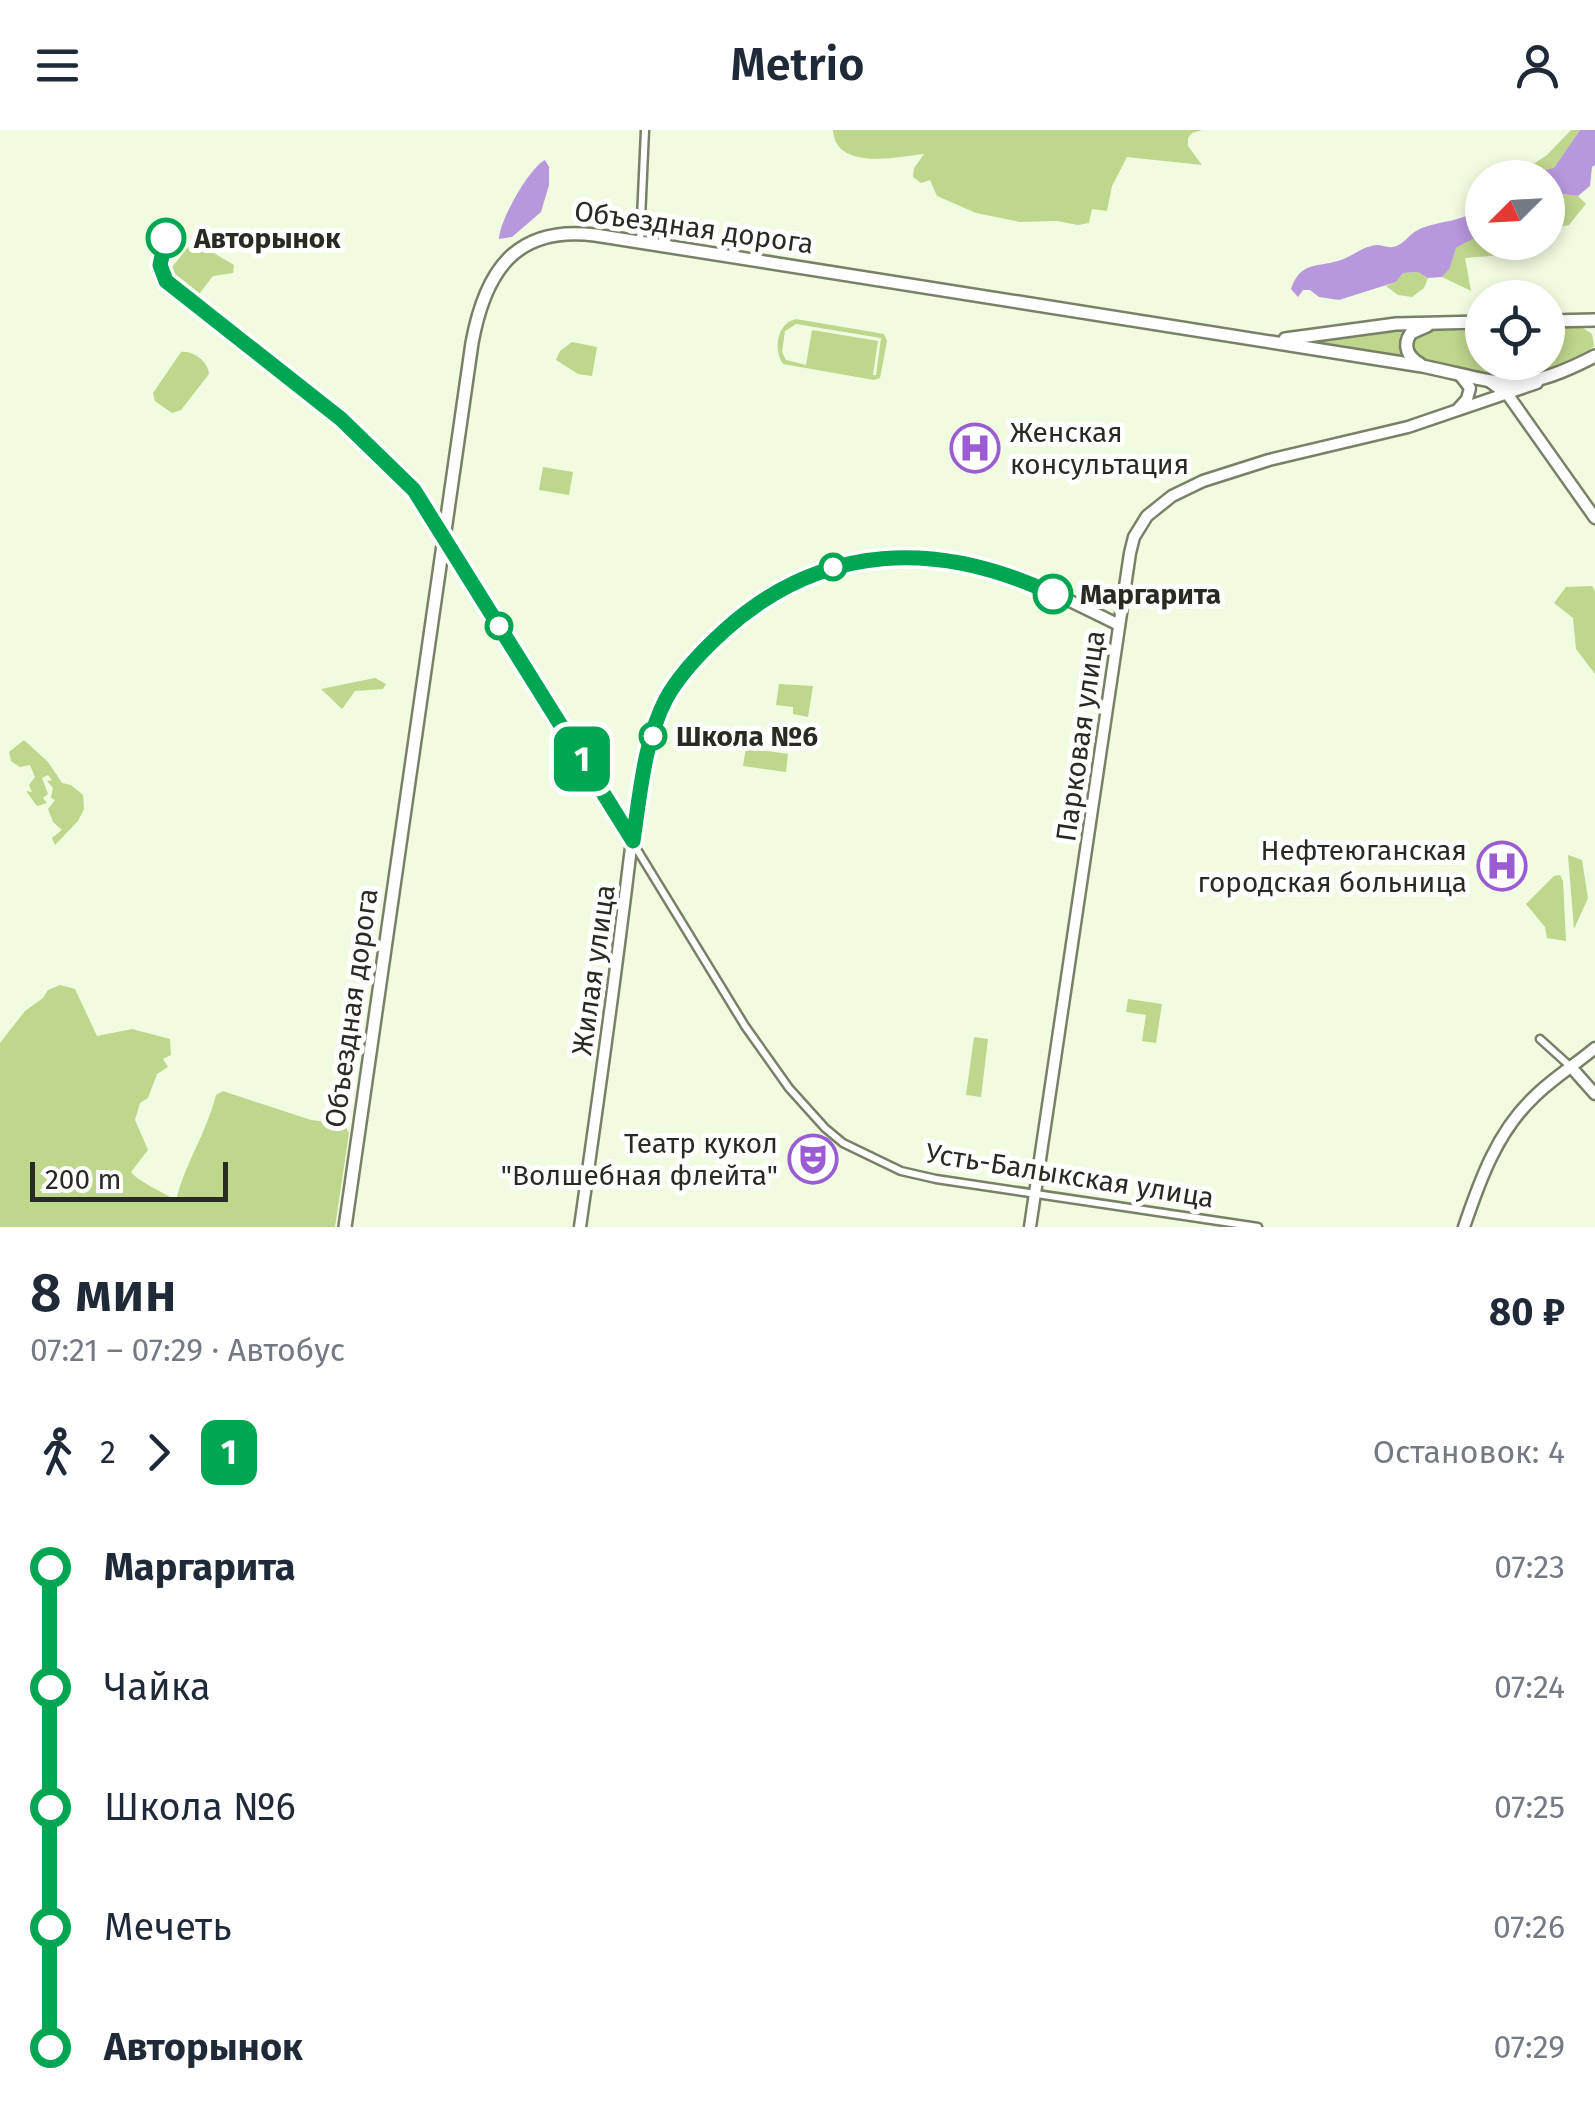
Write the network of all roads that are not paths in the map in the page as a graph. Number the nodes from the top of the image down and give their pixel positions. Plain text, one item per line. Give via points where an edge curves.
1 (645, 130) edge
2 (168, 231) dead end
3 (640, 242) junction
4 (1565, 321) edge
5 (1465, 322) edge
6 (1591, 322) edge
7 (1436, 323) junction
8 (1261, 340) junction
9 (1592, 357) edge
10 (1422, 366) junction
11 (1458, 373) junction
12 (1490, 381) junction
13 (1543, 381) junction
14 (1508, 395) junction
15 (1454, 413) junction
16 (1595, 518) edge
17 (443, 533) junction
18 (1119, 625) junction
19 (633, 841) junction
20 (1540, 1039) dead end
21 (1595, 1048) edge
22 (1571, 1067) junction
23 (1595, 1094) edge
24 (1035, 1194) junction
25 (346, 1227) edge
26 (580, 1227) edge
27 (1030, 1227) edge
28 (1258, 1227) edge
29 (1464, 1227) edge

1 - 3 street
2 - 17 street, Усть-Балыкская улица via 160,265 166,281 364,439 414,490
3 - 8 main road, Объездная дорога
3 - 17 main road, Объездная дорога via 550,234 502,265 476,317
4 - 6 main road
5 - 7 main road
7 - 8 main road
7 - 10 main road via 1407,338 1410,356
8 - 10 main road
9 - 13 main road
10 - 11 main road
11 - 12 main road
11 - 15 main road via 1469,393
12 - 13 main road
12 - 14 main road
13 - 14 main road, Парковая улица
14 - 15 main road, Парковая улица
14 - 16 main road
15 - 18 main road, Парковая улица via 1243,468 1166,500 1134,537
17 - 19 street, Усть-Балыкская улица
17 - 25 main road, Объездная дорога
18 - 19 main road, Жилая улица via 1018,578 942,558 857,561 793,583 740,616 675,684 654,732
18 - 24 main road, Парковая улица
19 - 24 street, Усть-Балыкская улица via 773,1067 834,1136 901,1171
19 - 26 main road, Жилая улица
20 - 22 street
21 - 22 main road
22 - 23 main road
22 - 29 main road via 1511,1123
24 - 27 main road, Парковая улица
24 - 28 street, Усть-Балыкская улица

